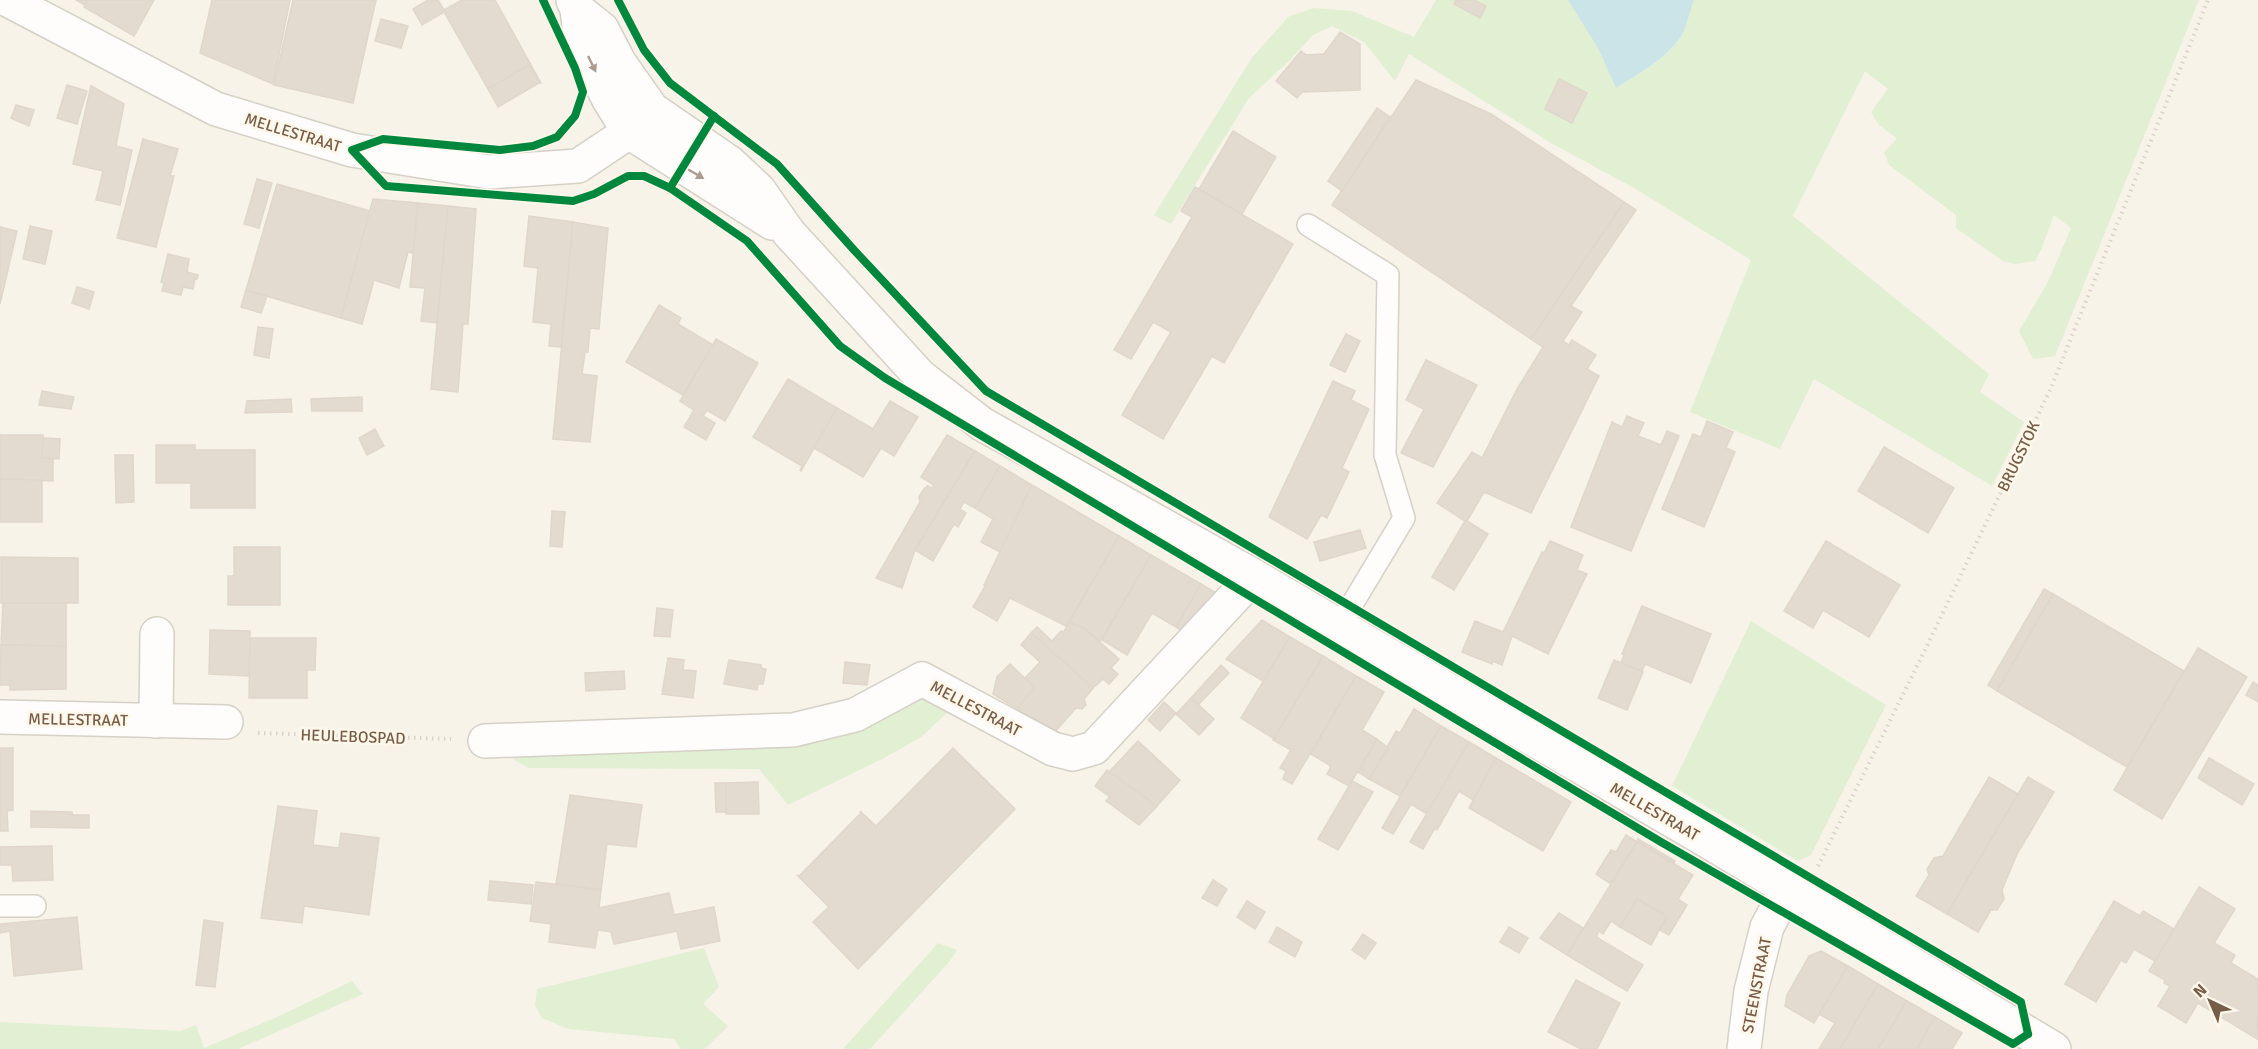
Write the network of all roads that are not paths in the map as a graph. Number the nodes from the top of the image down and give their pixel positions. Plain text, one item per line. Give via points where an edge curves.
1 (8, 0) edge
2 (575, 4) edge
3 (652, 109) junction
4 (629, 132) junction
5 (1308, 225) dead end
6 (789, 233) junction
7 (1254, 576) junction
8 (1340, 626) junction
9 (157, 634) dead end
10 (0, 717) edge
11 (156, 721) junction
12 (225, 722) road end
13 (485, 741) road end
14 (1795, 895) junction
15 (0, 906) edge
16 (36, 906) dead end
17 (1744, 1049) edge
18 (2054, 1049) edge

1 - 4 street, MELLESTRAAT via 216,109 352,150 489,172 578,166
2 - 3 street via 602,29 619,62
2 -> 4 street via 581,43
3 - 4 street, MELLESTRAAT
3 - 6 street, MELLESTRAAT via 729,162 759,190
4 -> 6 street, MELLESTRAAT
5 - 8 lane via 1388,275 1384,455 1404,518
6 - 7 street, MELLESTRAAT via 920,376 982,424
7 - 8 street, MELLESTRAAT
7 - 13 street, MELLESTRAAT via 1094,748 1073,754 1053,749 922,679 855,715 793,730
8 - 14 street, MELLESTRAAT
9 - 11 street
10 - 11 street, MELLESTRAAT
11 - 12 street, MELLESTRAAT
14 - 17 street, STEENSTRAAT via 1767,927 1751,991
14 - 18 street, MELLESTRAAT
15 - 16 lane

